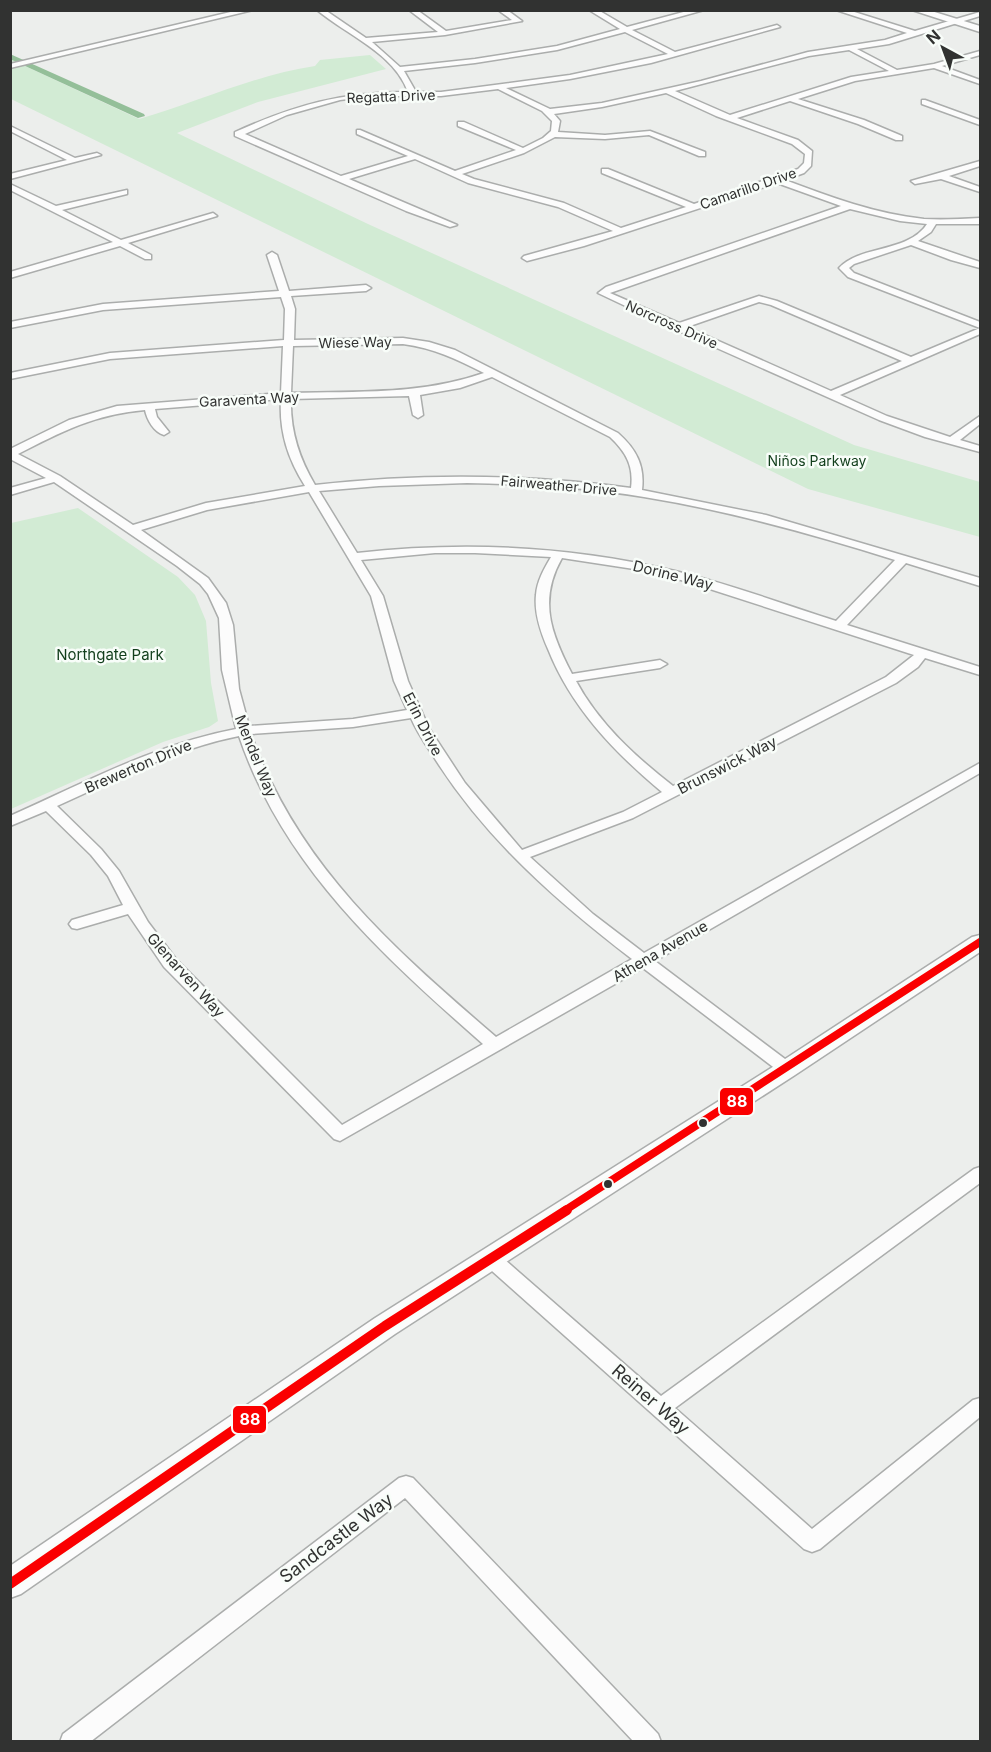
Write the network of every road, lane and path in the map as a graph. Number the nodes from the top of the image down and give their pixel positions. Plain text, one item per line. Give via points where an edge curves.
1 (250, 10) edge
2 (320, 10) edge
3 (412, 10) edge
4 (501, 10) edge
5 (592, 10) edge
6 (701, 10) edge
7 (840, 10) edge
8 (916, 10) edge
9 (981, 14) edge
10 (956, 22) junction
11 (777, 27) dead end
12 (981, 29) edge
13 (627, 31) junction
14 (445, 33) junction
15 (916, 34) junction
16 (362, 41) junction
17 (851, 48) junction
18 (981, 53) edge
19 (673, 54) junction
20 (10, 66) edge
21 (935, 66) junction
22 (399, 69) junction
23 (896, 72) junction
24 (981, 82) edge
25 (500, 87) junction
26 (668, 91) junction
27 (413, 96) junction
28 (790, 99) junction
29 (925, 102) dead end
30 (549, 112) junction
31 (729, 118) junction
32 (981, 123) edge
33 (461, 124) dead end
34 (10, 129) edge
35 (360, 132) dead end
36 (552, 135) junction
37 (25, 136) junction
38 (899, 138) dead end
39 (10, 140) edge
40 (522, 150) junction
41 (702, 154) dead end
42 (97, 155) dead end
43 (414, 157) junction
44 (73, 160) junction
45 (981, 163) edge
46 (605, 171) dead end
47 (453, 174) junction
48 (941, 176) junction
49 (10, 177) edge
50 (341, 179) junction
51 (777, 180) junction
52 (915, 181) dead end
53 (10, 186) edge
54 (981, 190) edge
55 (124, 192) dead end
56 (694, 207) junction
57 (847, 207) junction
58 (54, 208) junction
59 (213, 216) dead end
60 (981, 221) edge
61 (933, 222) junction
62 (453, 225) dead end
63 (621, 231) junction
64 (910, 242) junction
65 (119, 243) junction
66 (272, 255) dead end
67 (148, 257) dead end
68 (527, 258) dead end
69 (981, 265) edge
70 (10, 275) edge
71 (366, 288) dead end
72 (286, 295) junction
73 (10, 325) edge
74 (981, 325) edge
75 (677, 327) junction
76 (981, 331) edge
77 (288, 343) junction
78 (911, 361) junction
79 (494, 373) junction
80 (10, 376) edge
81 (414, 393) junction
82 (831, 395) junction
83 (285, 396) junction
84 (149, 405) junction
85 (418, 415) dead end
86 (981, 419) edge
87 (164, 432) dead end
88 (952, 441) junction
89 (981, 449) edge
90 (10, 455) edge
91 (56, 478) junction
92 (312, 489) junction
93 (10, 492) edge
94 (636, 492) junction
95 (131, 530) junction
96 (559, 554) junction
97 (354, 557) junction
98 (903, 559) junction
99 (981, 582) edge
100 (839, 626) junction
101 (922, 653) junction
102 (660, 664) dead end
103 (981, 671) edge
104 (567, 679) junction
105 (415, 713) junction
106 (243, 730) junction
107 (981, 767) edge
108 (673, 793) junction
109 (48, 806) junction
110 (10, 822) edge
111 (520, 856) junction
112 (132, 908) junction
113 (77, 924) dead end
114 (981, 942) edge
115 (644, 960) junction
116 (495, 1045) junction
117 (787, 1069) junction
118 (340, 1134) joint
119 (981, 1174) edge
120 (490, 1258) junction
121 (981, 1406) edge
122 (661, 1407) junction
123 (10, 1584) edge
124 (71, 1742) edge
125 (650, 1742) edge

1 - 20 street
2 - 16 street
3 - 14 street
4 - 14 street via 519,21
5 - 13 street
6 - 13 street
7 - 15 street
8 - 10 main road
9 - 10 street
10 - 12 main road
10 - 15 street
11 - 19 street, Regatta Drive
13 - 19 street
13 - 22 street via 512,55
14 - 16 street
15 - 17 street
16 - 22 street
17 - 23 street
17 - 26 street via 798,56
18 - 21 street
19 - 25 street, Regatta Drive via 570,77
21 - 23 street
21 - 24 street
22 - 27 street
23 - 28 street via 854,79
25 - 27 street, Regatta Drive
25 - 30 street
26 - 30 street
26 - 31 street, Camarillo Drive
27 - 50 street, Regatta Drive via 371,94 340,98 284,113 238,134
28 - 31 street
28 - 38 street
29 - 32 street
30 - 36 street via 556,121
31 - 51 street, Camarillo Drive via 787,138 807,151 810,160 804,169
33 - 40 street
34 - 37 street
35 - 43 street
36 - 40 street
36 - 41 street via 604,137 650,133
37 - 39 street
37 - 44 street
40 - 47 street
42 - 44 street
43 - 47 street
43 - 50 street
44 - 49 street
45 - 48 street
46 - 56 street
47 - 63 street via 561,205
48 - 52 street
48 - 54 street
50 - 62 street, Regatta Drive
51 - 56 street, Camarillo Drive
51 - 57 street
53 - 58 street
55 - 58 street
56 - 63 street, Camarillo Drive
57 - 61 street via 891,218
57 - 75 street, Norcross Drive via 603,293
58 - 65 street
59 - 65 street
60 - 61 street
61 - 64 street via 926,233
63 - 68 street, Camarillo Drive
64 - 69 street
64 - 74 street via 851,262 844,268 851,275
65 - 67 street
65 - 70 street
66 - 72 street, Erin Drive
71 - 72 street
72 - 73 street via 103,307
72 - 77 street, Erin Drive via 290,309
75 - 78 street via 759,299
75 - 82 street, Norcross Drive
76 - 78 street
77 - 79 street, Wiese Way via 426,344
77 - 80 street, Wiese Way via 127,354
77 - 83 street, Erin Drive
78 - 82 street
79 - 81 street, Garaventa Way via 456,386
79 - 94 street, Wiese Way via 605,429 619,440 637,462
81 - 83 street, Garaventa Way
81 - 85 street
82 - 88 street, Norcross Drive
83 - 84 street, Garaventa Way
83 - 92 street, Erin Drive via 292,450
84 - 87 street via 152,418
84 - 90 street, Garaventa Way via 87,417
86 - 88 street
88 - 89 street, Norcross Drive
90 - 91 street, Mendel Way
91 - 93 street
91 - 95 street, Mendel Way
92 - 94 street, Fairweather Drive via 485,479
92 - 95 street, Fairweather Drive via 200,508
92 - 97 street, Erin Drive
94 - 98 street, Fairweather Drive via 757,517
95 - 106 street, Mendel Way via 213,591 226,626 229,670
96 - 97 street, Dorine Way via 452,548
96 - 100 street, Dorine Way via 676,574
96 - 104 street via 544,586 542,608
97 - 105 street, Erin Drive via 377,596
98 - 99 street, Fairweather Drive
98 - 100 street
100 - 101 street, Dorine Way
101 - 103 street, Dorine Way
101 - 108 street, Brunswick Way via 891,680
102 - 104 street
104 - 108 street via 616,745
105 - 106 street, Brewerton Drive via 353,723
105 - 111 street, Erin Drive via 460,786
106 - 109 street, Brewerton Drive via 168,751
106 - 116 street, Mendel Way via 281,815 330,885 390,951
107 - 115 street, Athena Avenue
108 - 111 street, Brunswick Way via 583,834
109 - 110 street, Brewerton Drive
109 - 112 street, Glenarven Way via 96,852 114,874
111 - 115 street, Erin Drive via 588,918
112 - 113 street
112 - 118 street, Glenarven Way via 170,963
114 - 117 main road
115 - 116 street, Athena Avenue
115 - 117 street, Erin Drive
116 - 118 street, Athena Avenue
117 - 120 main road
119 - 122 street
120 - 122 street, Reiner Way
120 - 123 main road
121 - 122 street, Reiner Way via 812,1542
124 - 125 street, Sandcastle Way via 406,1485

